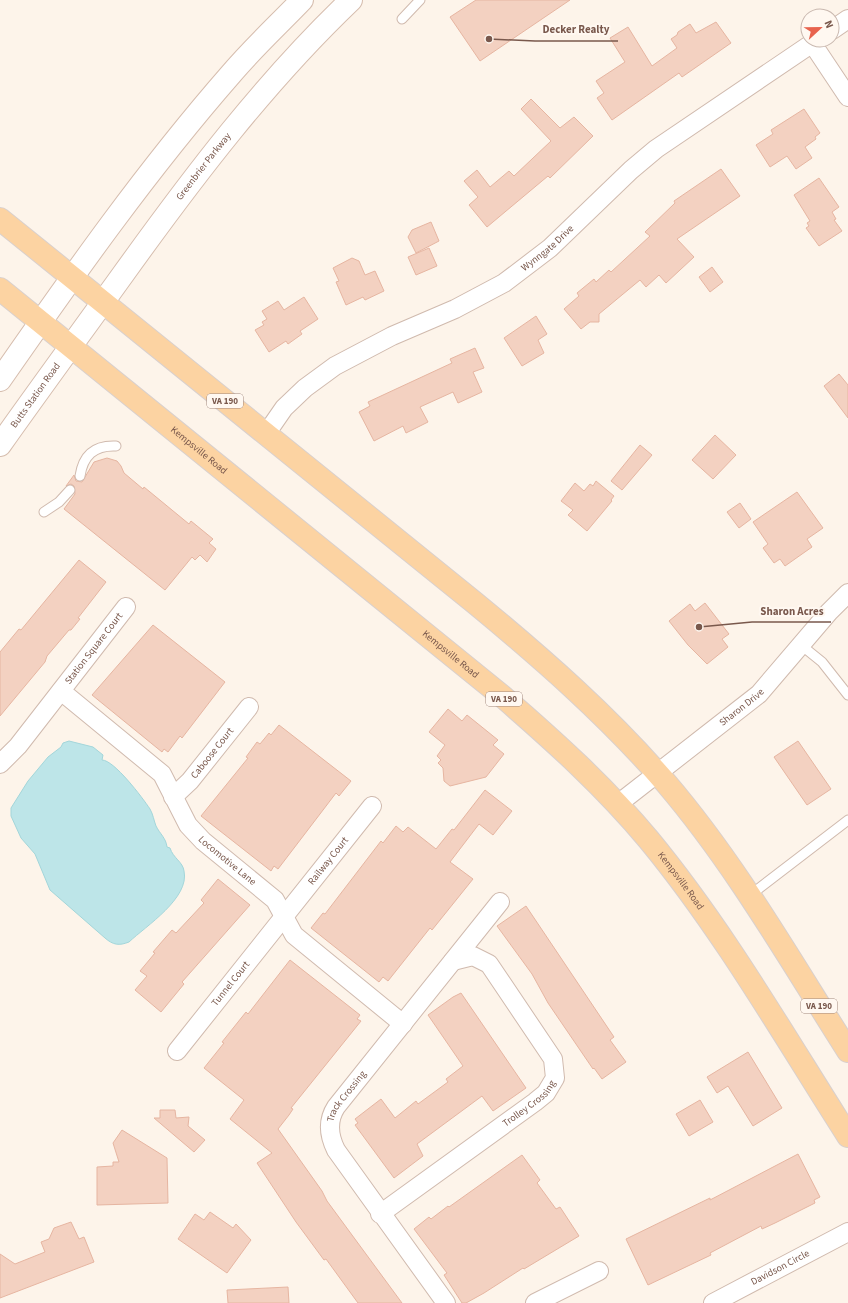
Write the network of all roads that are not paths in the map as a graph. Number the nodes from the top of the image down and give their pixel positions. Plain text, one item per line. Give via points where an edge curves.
1 (302, 0) edge
2 (351, 0) edge
3 (420, 0) edge
4 (402, 19) dead end
5 (805, 48) edge
6 (818, 48) edge
7 (848, 97) edge
8 (0, 218) edge
9 (72, 277) junction
10 (0, 289) edge
11 (103, 302) junction
12 (40, 322) junction
13 (71, 346) junction
14 (0, 380) edge
15 (266, 434) junction
16 (0, 444) edge
17 (116, 446) dead end
18 (80, 476) dead end
19 (70, 490) dead end
20 (44, 512) dead end
21 (848, 593) edge
22 (126, 607) dead end
23 (801, 646) junction
24 (61, 691) junction
25 (848, 695) edge
26 (249, 708) dead end
27 (0, 764) edge
28 (657, 773) junction
29 (173, 797) junction
30 (618, 804) junction
31 (372, 806) dead end
32 (848, 820) edge
33 (749, 896) junction
34 (500, 902) dead end
35 (284, 916) junction
36 (453, 961) junction
37 (403, 1024) junction
38 (177, 1051) dead end
39 (848, 1051) edge
40 (848, 1136) edge
41 (380, 1214) junction
42 (848, 1232) edge
43 (599, 1271) dead end
44 (446, 1303) edge
45 (535, 1303) edge
46 (713, 1303) edge

1 - 9 main road via 231,73
2 - 11 main road, Greenbrier Parkway via 250,107 181,194
3 - 4 lane
5 - 15 street, Wynngate Drive via 656,149 550,248 504,284 455,309 392,336 336,366 305,388 284,408
6 - 7 street
8 - 9 main road, VA 190
9 - 11 main road, VA 190
9 - 12 main road
10 - 12 main road, Kempsville Road / VA 190
11 - 13 main road, Greenbrier Parkway
11 - 15 main road, VA 190
12 - 13 main road, Kempsville Road / VA 190
12 - 14 main road
13 - 16 main road, Butts Station Road
13 - 30 main road, Kempsville Road / VA 190 via 502,696 558,745
15 - 28 main road, VA 190 via 533,650 592,704
17 - 18 lane via 102,448 89,455 83,461
19 - 20 lane via 59,502
21 - 23 street, Sharon Drive via 828,612
22 - 24 street, Station Square Court
23 - 25 lane via 822,662
23 - 28 street, Sharon Drive via 759,694
24 - 27 street, Station Square Court via 18,746
24 - 29 street, Locomotive Lane via 162,774
26 - 29 street, Caboose Court via 190,781
28 - 30 street, Sharon Drive
28 - 33 main road, VA 190 via 712,841
29 - 35 street, Locomotive Lane via 188,825 203,841 275,900
30 - 40 main road, Kempsville Road / VA 190 via 701,908
31 - 35 street, Railway Court
32 - 33 lane
33 - 39 main road, VA 190
34 - 36 street, Track Crossing
35 - 37 street, Locomotive Lane via 294,935
35 - 38 street, Tunnel Court
36 - 37 street, Track Crossing
36 - 41 street, Trolley Crossing via 473,956 489,964 552,1059 555,1078 546,1092 535,1102
37 - 41 street, Track Crossing via 336,1107 330,1122 332,1141 336,1150
41 - 44 street, Track Crossing
42 - 46 street, Davidson Circle
43 - 45 street

